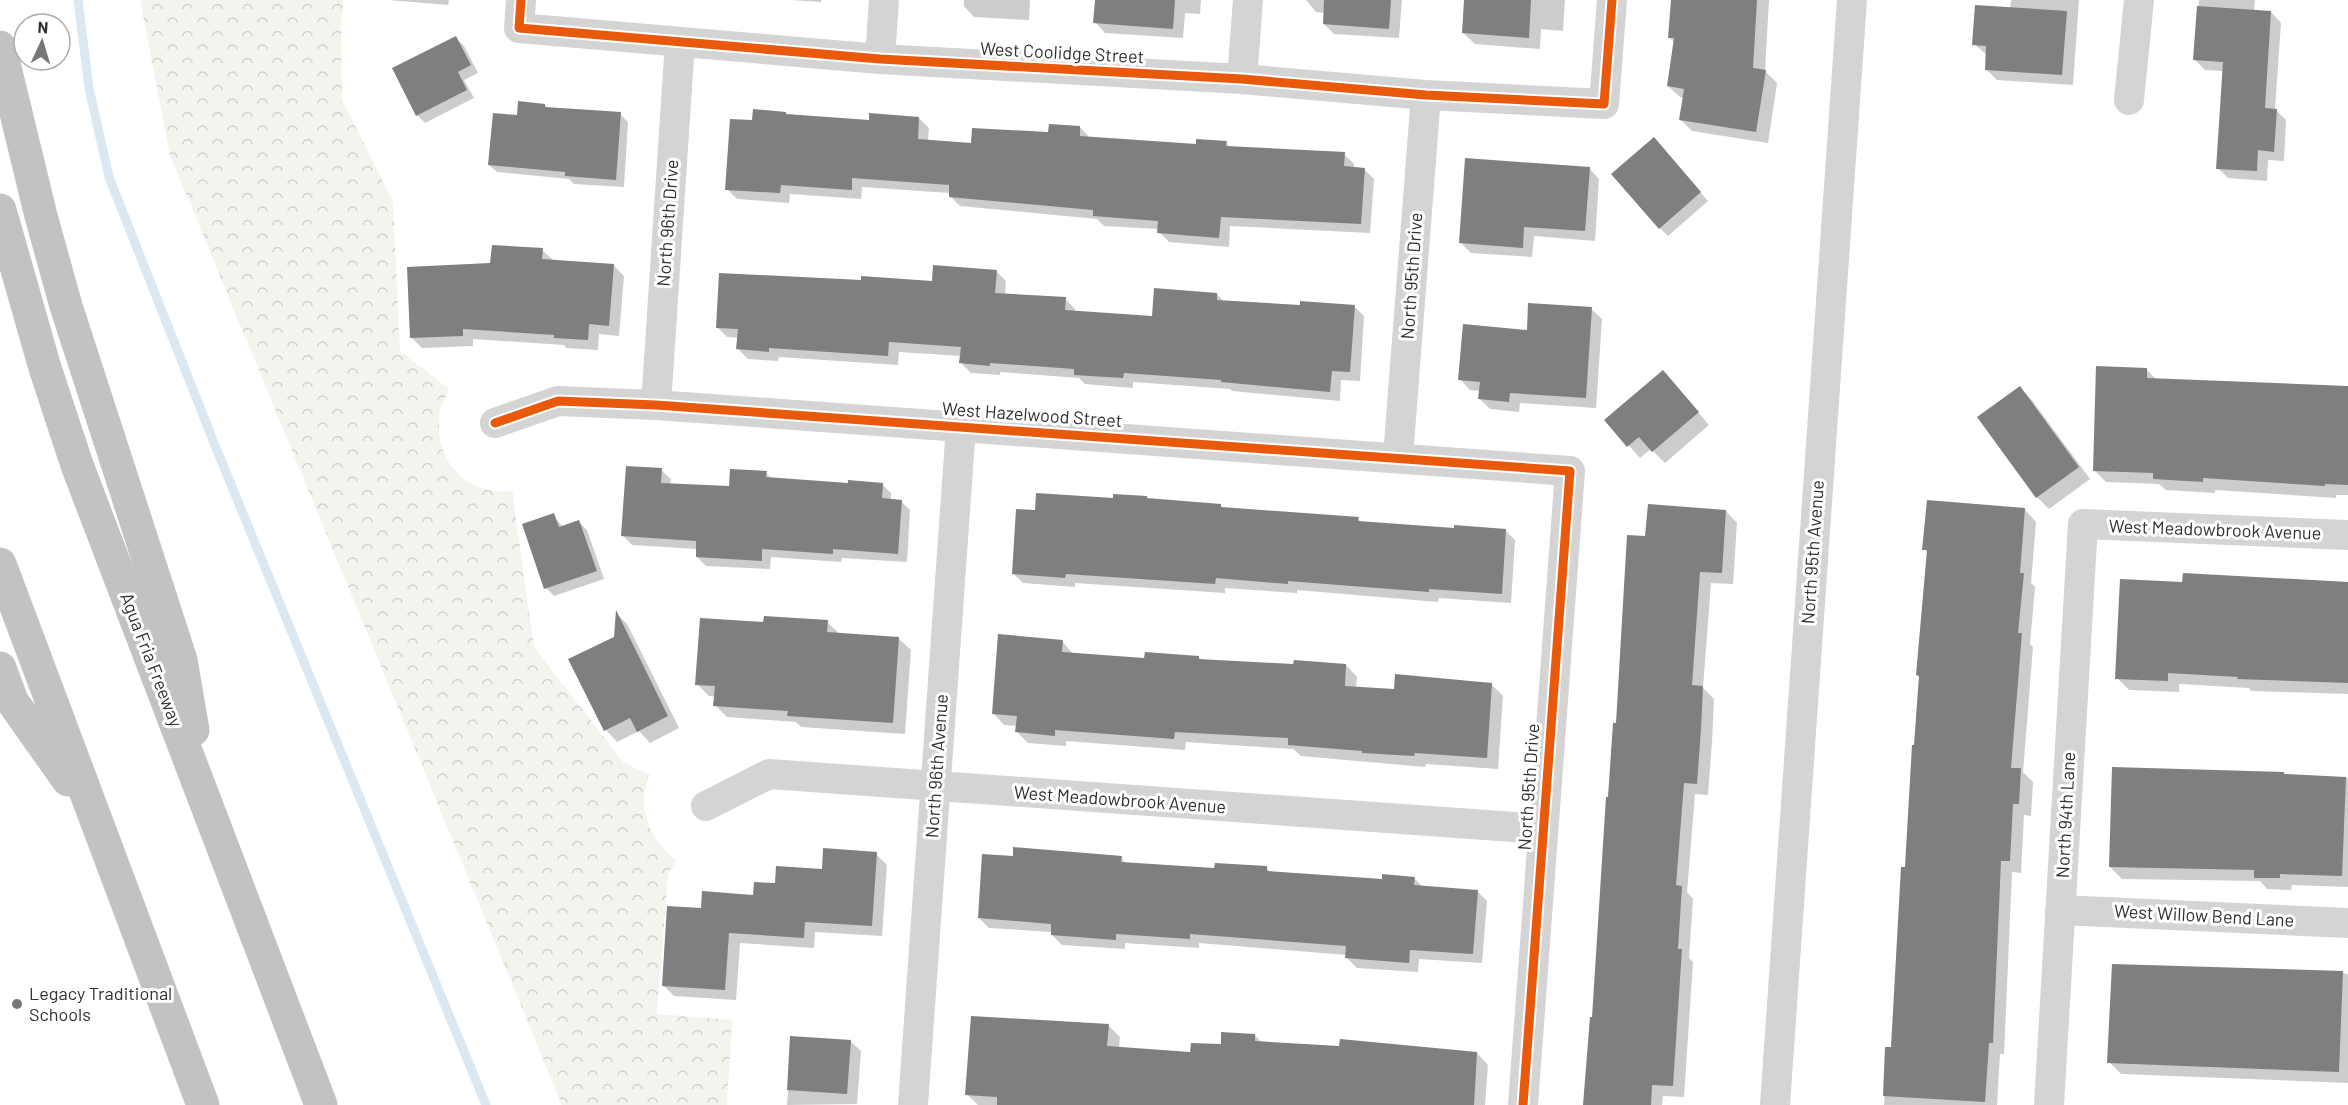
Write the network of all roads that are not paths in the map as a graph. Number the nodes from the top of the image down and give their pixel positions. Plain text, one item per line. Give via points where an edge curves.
1 (884, 0) edge
2 (1248, 0) edge
3 (1612, 0) edge
4 (1852, 0) edge
5 (2139, 0) edge
6 (520, 14) edge
7 (680, 42) junction
8 (0, 47) edge
9 (880, 59) junction
10 (1242, 79) junction
11 (1426, 95) junction
12 (2129, 100) dead end
13 (0, 210) edge
14 (656, 405) junction
15 (495, 423) dead end
16 (961, 426) junction
17 (1398, 457) junction
18 (1570, 471) joint
19 (2083, 524) joint
20 (2348, 535) edge
21 (0, 564) edge
22 (0, 668) edge
23 (935, 787) junction
24 (205, 803) junction
25 (706, 806) dead end
26 (94, 816) junction
27 (1542, 829) junction
28 (2060, 910) junction
29 (2348, 923) edge
30 (203, 1105) edge
31 (321, 1105) edge
32 (913, 1105) edge
33 (1522, 1105) edge
34 (1775, 1105) edge
35 (2049, 1105) edge

1 - 9 street
2 - 10 street
3 - 11 street, West Coolidge Street via 1604,104
4 - 34 street, North 95th Avenue
5 - 12 street
6 - 7 street, West Coolidge Street
7 - 9 street, West Coolidge Street
7 - 14 street, North 96th Drive
8 - 24 highway via 66,306 181,660
9 - 10 street, West Coolidge Street
10 - 11 street, West Coolidge Street
11 - 17 street, North 95th Drive
13 - 24 highway, Agua Fria Freeway via 77,465
14 - 15 street, West Hazelwood Street via 558,401
14 - 16 street, West Hazelwood Street
16 - 17 street, West Hazelwood Street
16 - 23 street, North 96th Avenue
17 - 18 street, West Hazelwood Street
18 - 27 street, North 95th Drive
19 - 20 street, West Meadowbrook Avenue
19 - 28 street, North 94th Lane
21 - 26 highway
22 - 26 highway via 12,701
23 - 25 street, West Meadowbrook Avenue via 769,774
23 - 27 street, West Meadowbrook Avenue
23 - 32 street, North 96th Avenue
24 - 31 highway, Agua Fria Freeway
26 - 30 highway
27 - 33 street, North 95th Drive
28 - 29 street, West Willow Bend Lane
28 - 35 street, North 94th Lane

